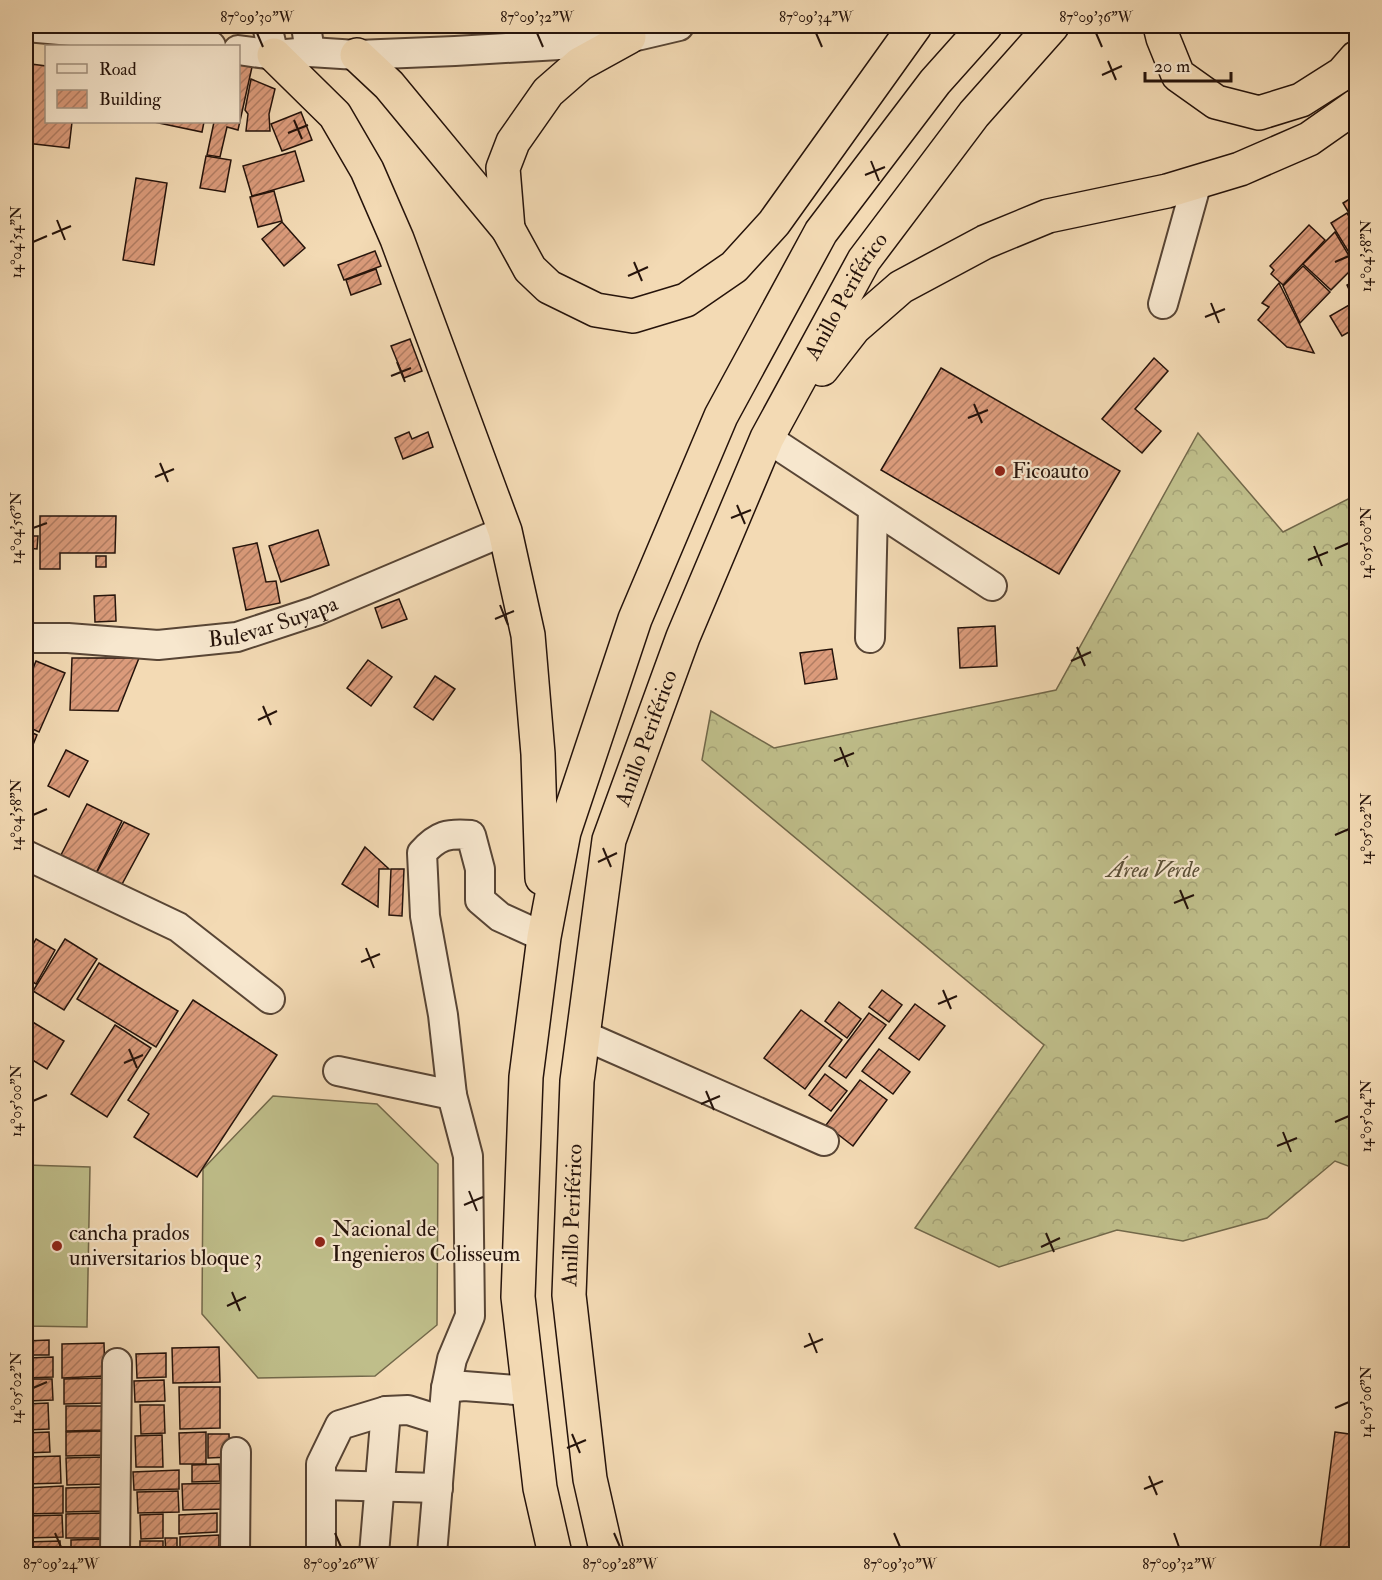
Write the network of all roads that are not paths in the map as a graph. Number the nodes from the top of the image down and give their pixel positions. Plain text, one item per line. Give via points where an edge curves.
1 (679, 26) edge
2 (915, 26) edge
3 (985, 26) edge
4 (1052, 26) edge
5 (1160, 26) edge
6 (26, 27) edge
7 (629, 37) junction
8 (308, 39) edge
9 (270, 40) edge
10 (204, 45) edge
11 (240, 49) edge
12 (357, 55) junction
13 (1356, 58) edge
14 (1356, 106) edge
15 (1197, 182) junction
16 (508, 229) junction
17 (1163, 304) dead end
18 (767, 438) junction
19 (873, 509) junction
20 (505, 531) junction
21 (992, 586) dead end
22 (26, 638) edge
23 (870, 638) dead end
24 (26, 855) edge
25 (544, 938) junction
26 (270, 999) dead end
27 (583, 1035) junction
28 (338, 1071) dead end
29 (452, 1095) junction
30 (824, 1141) dead end
31 (117, 1363) dead end
32 (446, 1388) junction
33 (529, 1391) junction
34 (386, 1411) junction
35 (443, 1421) junction
36 (236, 1452) dead end
37 (321, 1485) junction
38 (379, 1485) junction
39 (438, 1488) junction
40 (115, 1554) edge
41 (235, 1554) edge
42 (321, 1554) edge
43 (374, 1554) edge
44 (432, 1554) edge
45 (555, 1554) edge
46 (607, 1554) edge

1 - 7 street
2 - 16 highway via 774,223 734,267 686,300 633,316 596,310 549,287 530,269
3 - 25 highway, Anillo Periférico via 935,82 821,232 721,416 635,619 564,832
4 - 18 highway, Anillo Periférico via 974,114 864,260
5 - 13 highway via 1178,75 1216,102 1259,113 1301,100 1342,74
6 - 10 street
7 - 12 street via 600,42
7 - 16 highway via 580,64 548,92 513,142 503,168
8 - 9 street
8 - 12 street
9 - 11 street
9 - 20 highway via 336,115 367,170 397,239
12 - 16 highway via 389,85
14 - 15 highway via 1309,139 1240,169
15 - 17 street
15 - 18 highway via 1048,216 986,242 901,287 854,328
18 - 19 street
18 - 27 highway, Anillo Periférico via 683,637 609,840
19 - 21 street
19 - 23 street
20 - 22 street, Bulevar Suyapa via 316,611 237,638 158,645
20 - 25 highway via 528,634 538,754
24 - 26 street via 178,927
25 - 29 street via 500,917 480,900 480,869 471,835 453,834 434,840 422,853 425,916 443,1015
25 - 33 highway, Anillo Periférico via 526,1077 518,1297
27 - 30 street
27 - 46 highway, Anillo Periférico via 577,1081 569,1295 590,1479
28 - 29 street
29 - 32 street via 468,1156 470,1316 452,1359
31 - 40 street
32 - 33 street
32 - 35 street
33 - 45 highway, Anillo Periférico via 540,1488
34 - 35 street via 408,1410
34 - 37 street via 340,1425 321,1464
34 - 38 street
35 - 39 street
36 - 41 street
37 - 38 street
37 - 42 street
38 - 39 street
38 - 43 street
39 - 44 street

